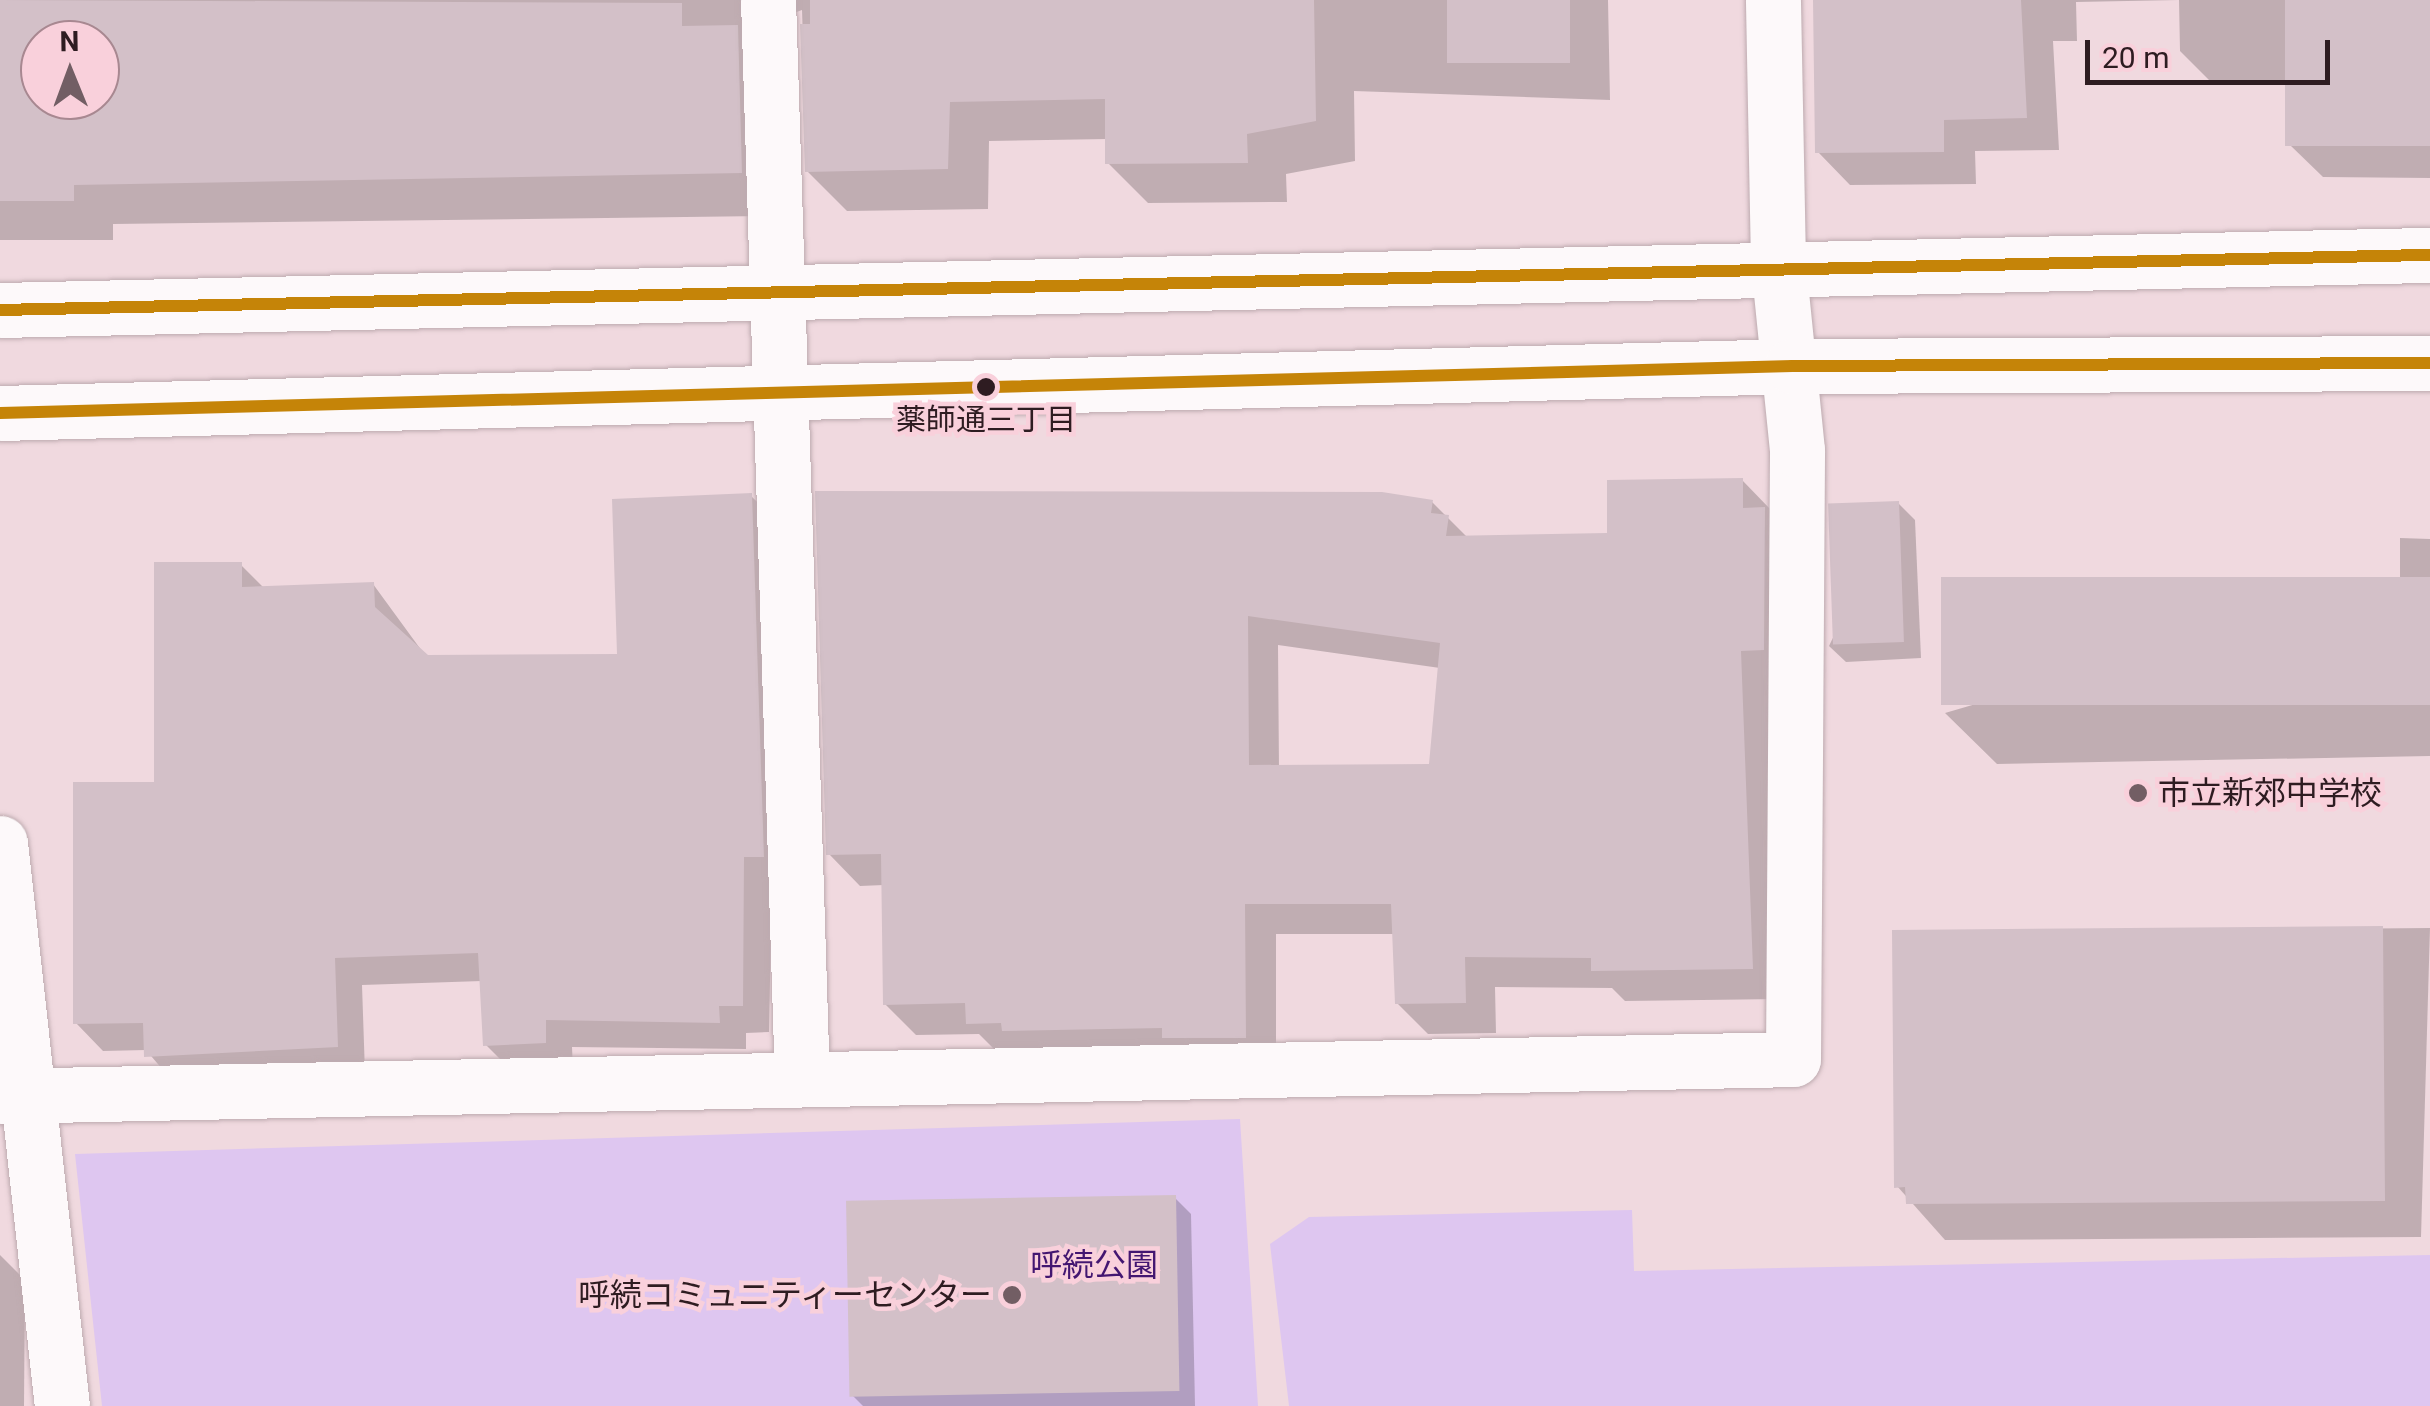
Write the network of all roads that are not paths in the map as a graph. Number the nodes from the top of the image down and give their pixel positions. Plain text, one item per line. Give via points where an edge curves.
1 (768, 0) edge
2 (1773, 0) edge
3 (2430, 255) edge
4 (1778, 263) junction
5 (775, 294) junction
6 (0, 310) edge
7 (2430, 363) edge
8 (1792, 366) junction
9 (774, 392) junction
10 (0, 413) edge
11 (0, 843) edge
12 (802, 1079) junction
13 (14, 1096) edge
14 (62, 1406) edge

1 - 5 main road
2 - 4 main road
3 - 4 main road
4 - 5 main road
4 - 8 main road
5 - 6 main road
5 - 9 main road
7 - 8 main road
8 - 9 main road
8 - 12 main road via 1793,1059
9 - 10 main road
9 - 12 main road
11 - 13 main road
12 - 13 main road
13 - 14 main road

